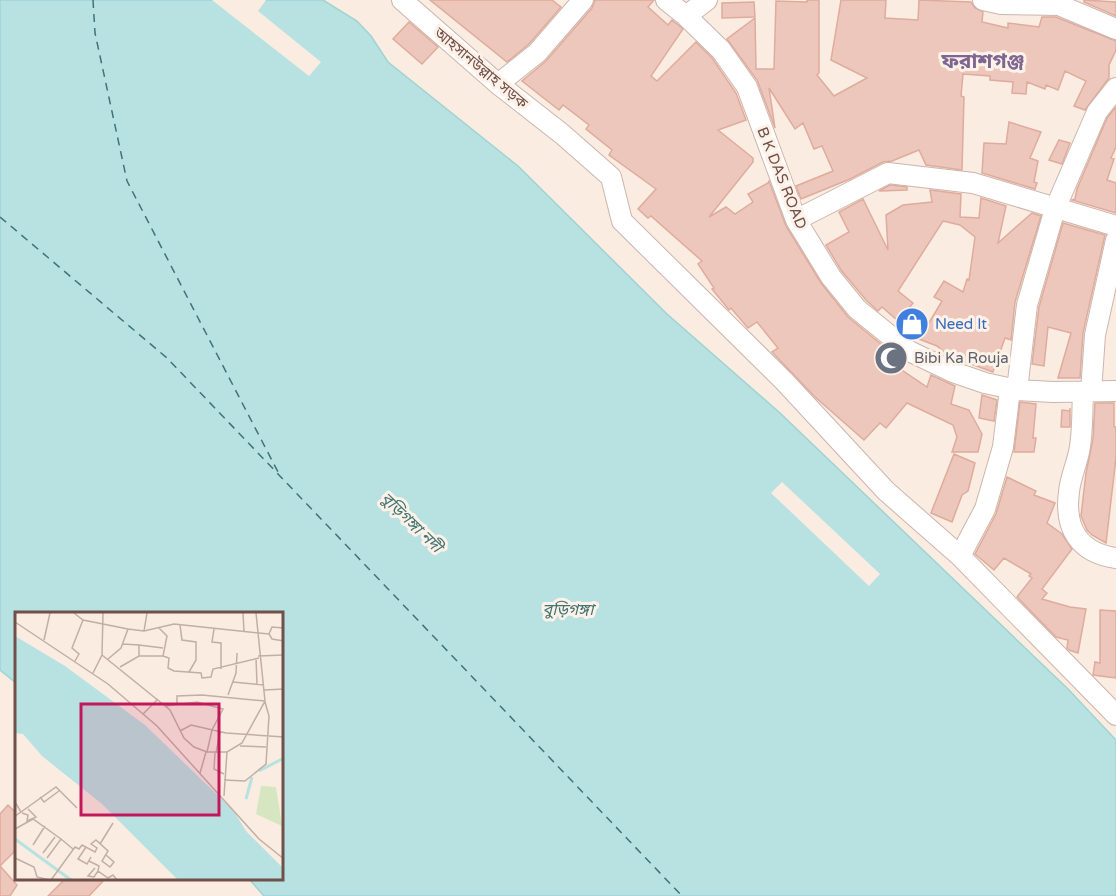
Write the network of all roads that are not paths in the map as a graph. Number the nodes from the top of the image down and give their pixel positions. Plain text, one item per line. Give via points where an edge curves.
1 (402, 0) edge
2 (583, 0) edge
3 (666, 0) edge
4 (707, 0) edge
5 (983, 0) edge
6 (686, 16) junction
7 (1116, 28) edge
8 (498, 84) junction
9 (1116, 88) edge
10 (1055, 209) junction
11 (796, 220) junction
12 (1116, 226) edge
13 (1116, 240) edge
14 (1014, 389) junction
15 (1116, 390) edge
16 (1087, 392) junction
17 (960, 556) junction
18 (1116, 558) edge
19 (1116, 715) edge

1 - 8 street, আহসানউল্লাহ সড়ক
2 - 8 street via 537,54
3 - 6 street, B K DAS ROAD
4 - 6 street
5 - 7 street via 1059,5
6 - 11 street, B K DAS ROAD via 721,50 747,87
8 - 17 street, আহসানউল্লাহ সড়ক via 611,177 622,220 784,381 886,491
9 - 10 street via 1097,112
10 - 11 street via 973,183 888,173
10 - 12 street
10 - 14 street via 1027,305
11 - 14 street, B K DAS ROAD via 831,277 857,309 909,351 953,372
13 - 16 street
14 - 16 street, B K DAS ROAD
14 - 17 street via 985,509
15 - 16 street, B K DAS ROAD
16 - 18 street via 1069,492 1069,523 1077,539 1090,550
17 - 19 street, আহসানউল্লাহ সড়ক

